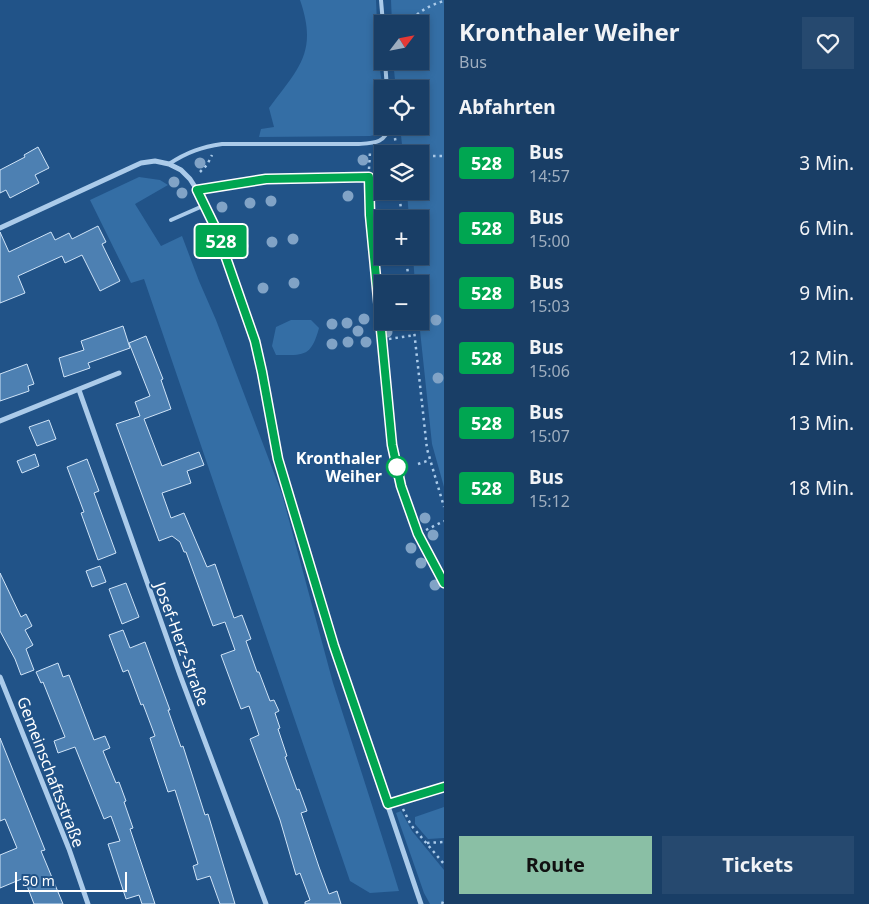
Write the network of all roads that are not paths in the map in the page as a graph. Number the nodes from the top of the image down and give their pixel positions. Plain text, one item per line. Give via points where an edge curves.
1 (381, 0) edge
2 (382, 15) edge
3 (387, 135) edge
4 (169, 164) junction
5 (197, 190) junction
6 (205, 205) junction
7 (171, 220) dead end
8 (0, 228) edge
9 (119, 373) dead end
10 (79, 390) junction
11 (0, 421) edge
12 (444, 583) edge
13 (0, 677) edge
14 (444, 787) edge
15 (388, 804) junction
16 (88, 904) edge
17 (266, 904) edge
18 (421, 904) edge

1 - 2 lane
3 - 4 lane via 381,142 369,143 222,144 184,154
4 - 5 street via 181,170
4 - 8 street via 141,162
5 - 6 street
5 - 12 lane via 266,179 369,177 392,445 401,486 418,534
6 - 7 lane
6 - 15 street via 231,267 255,341 278,459 334,646
9 - 10 street
10 - 11 street
10 - 17 street, Josef-Herz-Straße via 180,675
13 - 16 street, Gemeinschaftsstraße
14 - 15 lane
15 - 18 street

